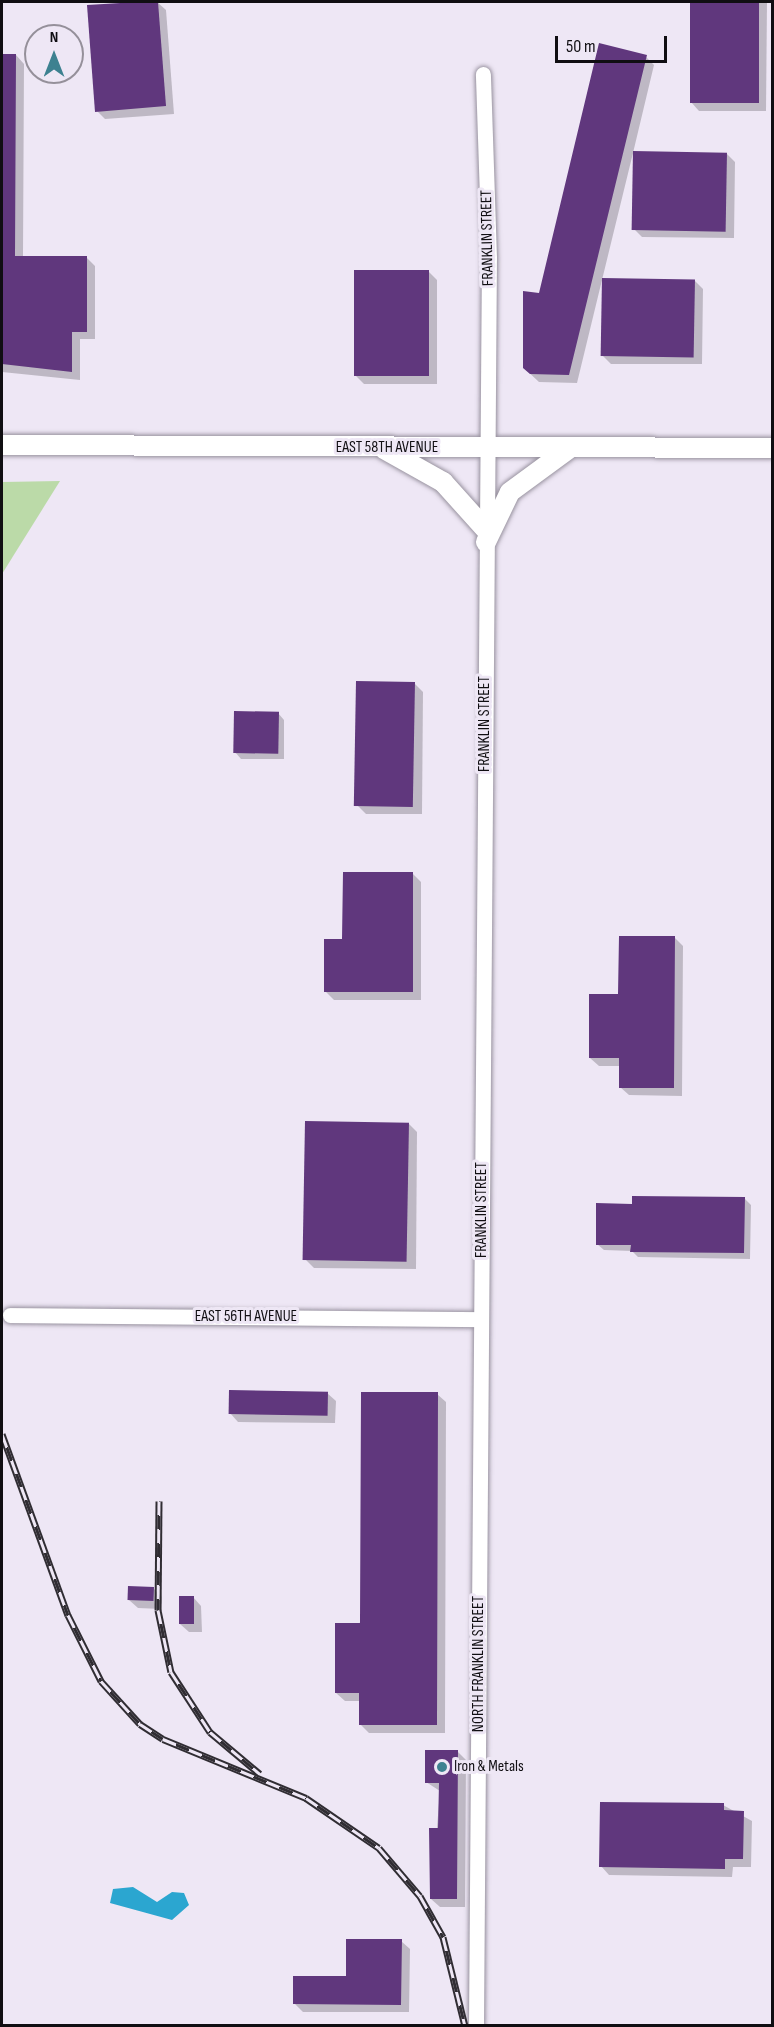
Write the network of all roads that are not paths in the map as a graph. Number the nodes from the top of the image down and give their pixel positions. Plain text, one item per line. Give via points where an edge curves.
1 (483, 74) dead end
2 (2, 445) edge
3 (382, 448) junction
4 (486, 448) junction
5 (570, 448) junction
6 (772, 448) edge
7 (486, 536) junction
8 (10, 1315) dead end
9 (481, 1319) junction
10 (481, 1374) joint
11 (476, 2025) edge

1 - 4 street, FRANKLIN STREET via 489,258
2 - 3 main road, EAST 58TH AVENUE
3 - 4 main road, EAST 58TH AVENUE
3 - 7 main road via 443,482
4 - 5 main road, EAST 58TH AVENUE
4 - 7 street, FRANKLIN STREET
5 - 6 main road, EAST 58TH AVENUE
5 - 7 main road via 510,492
7 - 9 street, FRANKLIN STREET
8 - 9 street, EAST 56TH AVENUE
9 - 10 street, FRANKLIN STREET
10 - 11 street, NORTH FRANKLIN STREET

